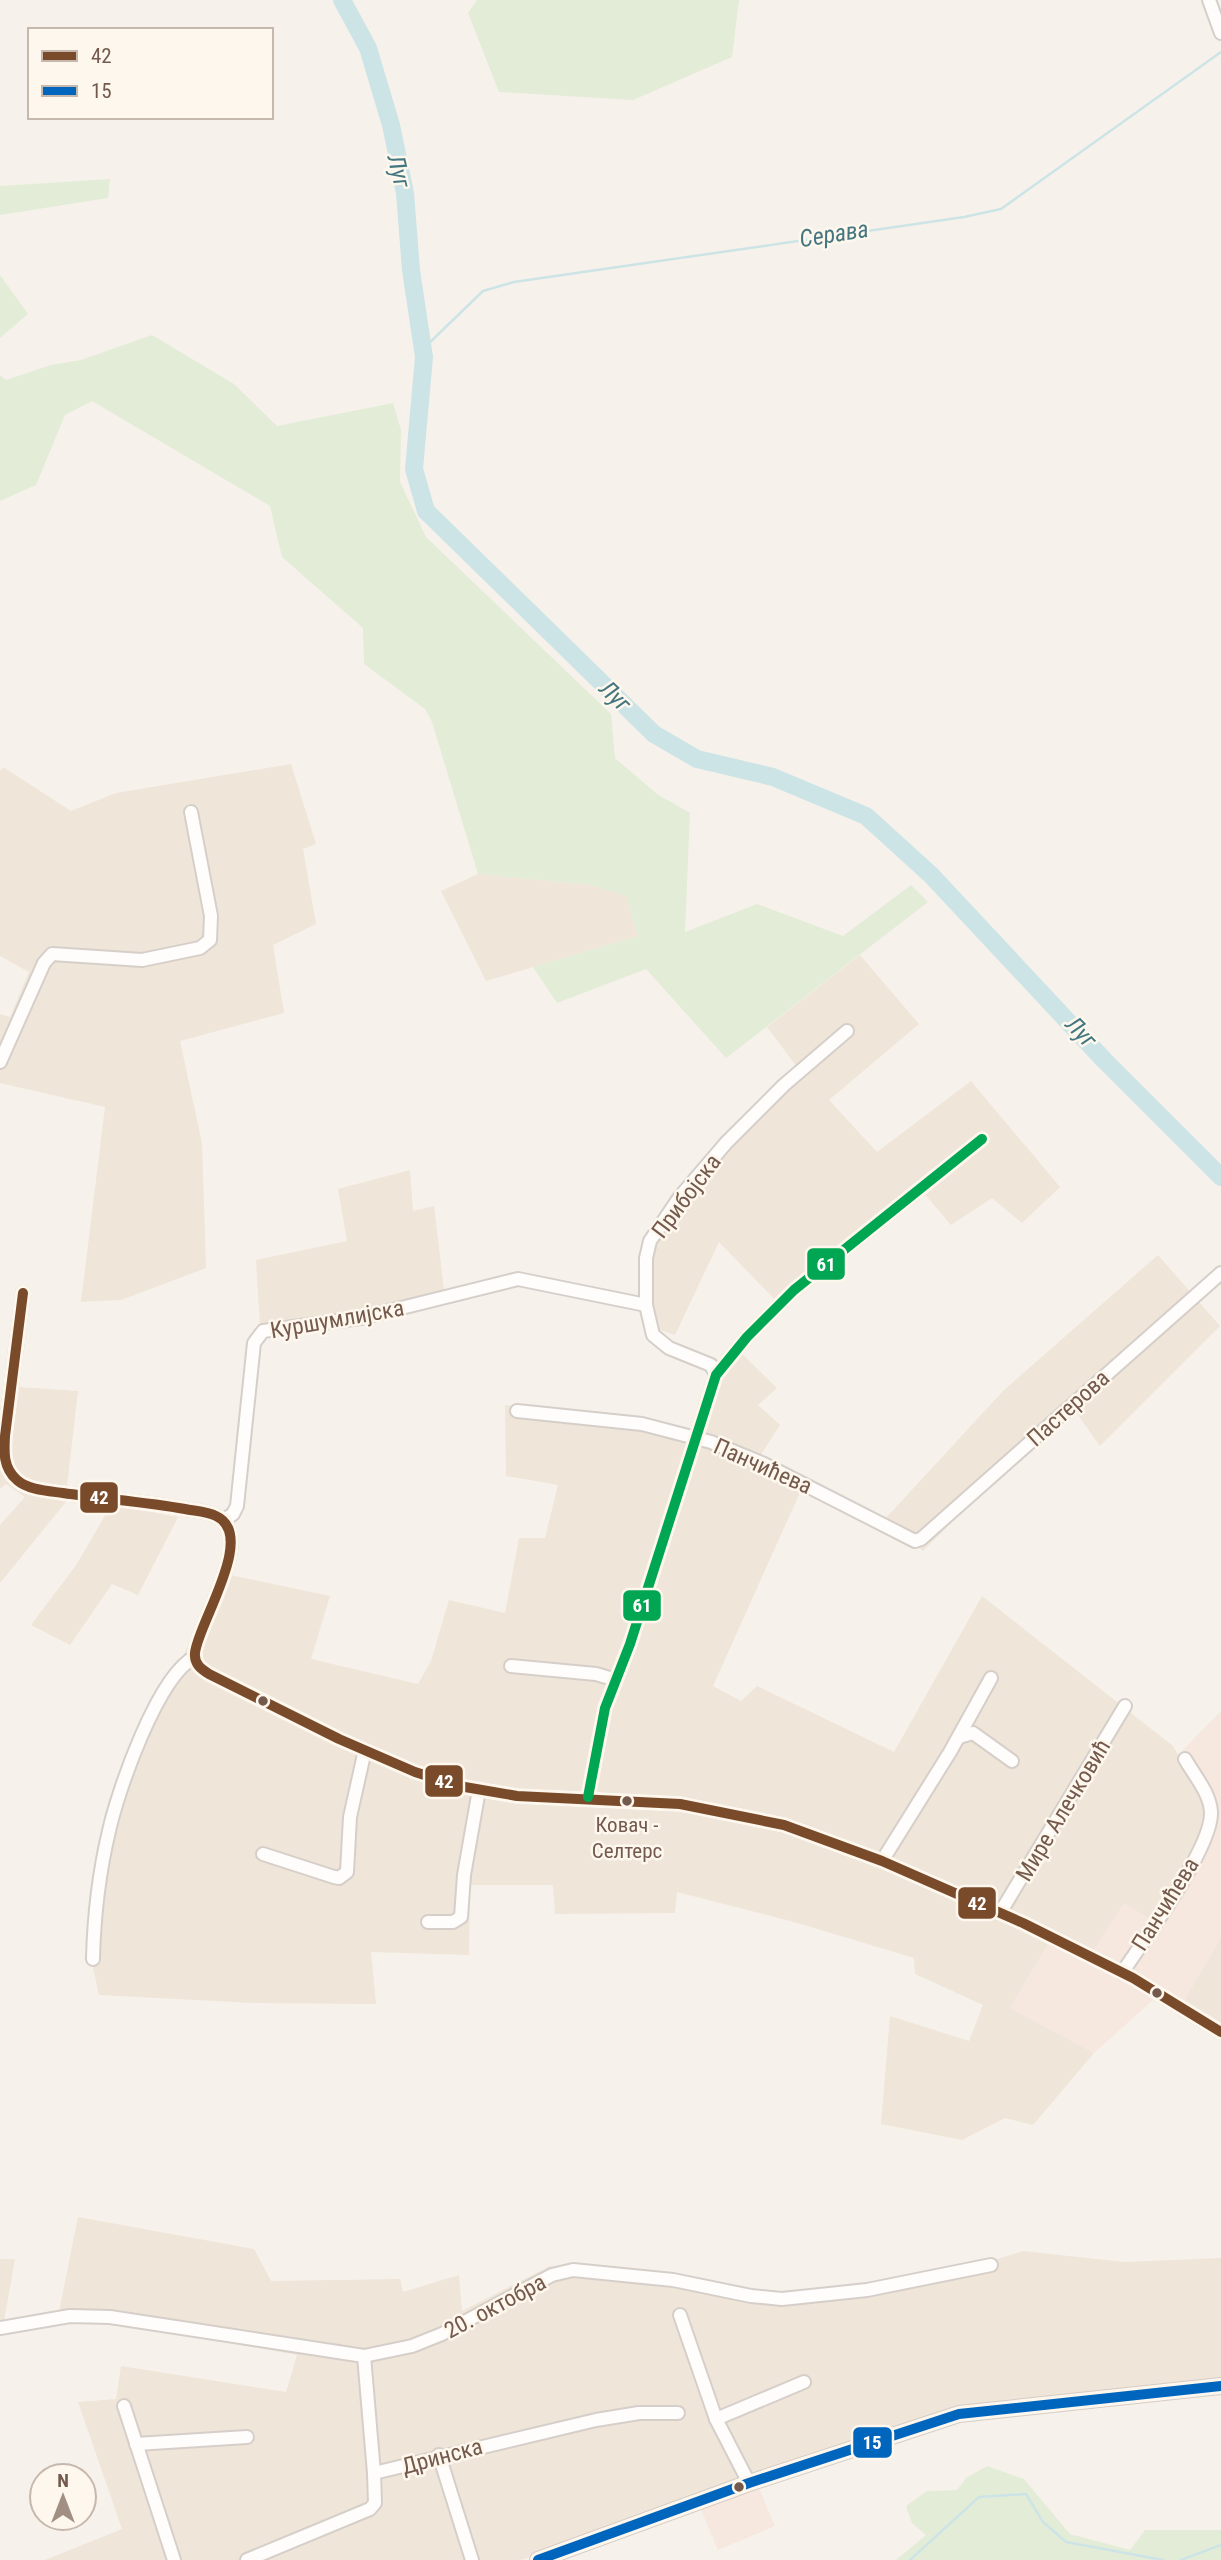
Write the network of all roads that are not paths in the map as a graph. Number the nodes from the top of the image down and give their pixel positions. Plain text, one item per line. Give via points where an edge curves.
1 (1209, 0) edge
2 (1221, 33) edge
3 (191, 813) dead end
4 (847, 1031) dead end
5 (0, 1062) edge
6 (982, 1139) dead end
7 (1221, 1273) edge
8 (23, 1293) dead end
9 (646, 1305) junction
10 (716, 1375) junction
11 (517, 1411) dead end
12 (2, 1432) edge
13 (694, 1439) junction
14 (224, 1520) junction
15 (915, 1541) joint
16 (195, 1657) junction
17 (511, 1666) dead end
18 (991, 1678) dead end
19 (616, 1680) junction
20 (1125, 1706) dead end
21 (959, 1737) junction
22 (365, 1750) junction
23 (1185, 1759) dead end
24 (1012, 1761) dead end
25 (479, 1790) junction
26 (588, 1797) junction
27 (263, 1854) dead end
28 (882, 1861) junction
29 (1000, 1913) junction
30 (428, 1922) dead end
31 (93, 1959) dead end
32 (1122, 1973) junction
33 (1221, 2032) edge
34 (991, 2265) dead end
35 (680, 2315) dead end
36 (0, 2329) edge
37 (364, 2356) junction
38 (804, 2382) dead end
39 (1221, 2386) edge
40 (124, 2406) dead end
41 (678, 2413) dead end
42 (716, 2418) junction
43 (247, 2437) dead end
44 (136, 2444) junction
45 (439, 2455) junction
46 (374, 2473) junction
47 (749, 2483) junction
48 (174, 2560) edge
49 (247, 2560) edge
50 (472, 2560) edge
51 (538, 2560) edge

1 - 2 street
3 - 5 street via 211,916 210,940 200,948 142,960 52,954 44,962
4 - 9 street, Прибојска via 745,1123 672,1208 648,1247
6 - 10 street via 794,1290
7 - 15 street, Пастерова
8 - 12 street
9 - 10 street, Прибојска via 649,1327 659,1343 705,1361
9 - 14 street, Куршумлијска via 518,1279 361,1318 263,1331 254,1343 237,1506
10 - 13 street
11 - 13 street, Панчићева via 642,1424
12 - 14 street via 9,1468 27,1485 213,1514
13 - 15 street, Панчићева via 764,1464
13 - 19 street
14 - 16 street via 231,1546
16 - 22 street via 209,1674
16 - 31 street via 184,1663 155,1705 109,1830 94,1919
17 - 19 street
18 - 21 street
19 - 26 street via 605,1708
20 - 29 street, Мире Алечковић
21 - 24 street via 973,1733
21 - 28 street
22 - 25 street via 415,1772
22 - 27 street via 350,1817 346,1872 334,1877
23 - 32 street, Панчићева via 1209,1800 1210,1827
25 - 26 street via 517,1796
25 - 30 street via 461,1917 453,1922
26 - 28 street via 680,1804 784,1825
28 - 29 street
29 - 32 street
32 - 33 street
34 - 37 street, 20. октобра via 867,2290 782,2299 573,2270 552,2275 442,2334
35 - 42 street
36 - 37 street, 20. октобра via 70,2316 110,2317
37 - 46 street
38 - 42 street
39 - 47 main road via 973,2411
40 - 44 street
41 - 45 street, Дринска via 596,2420
42 - 47 street
43 - 44 street
44 - 48 street
45 - 46 street, Дринска
45 - 50 street
46 - 49 street, Дринска via 375,2503 370,2508
47 - 51 main road

